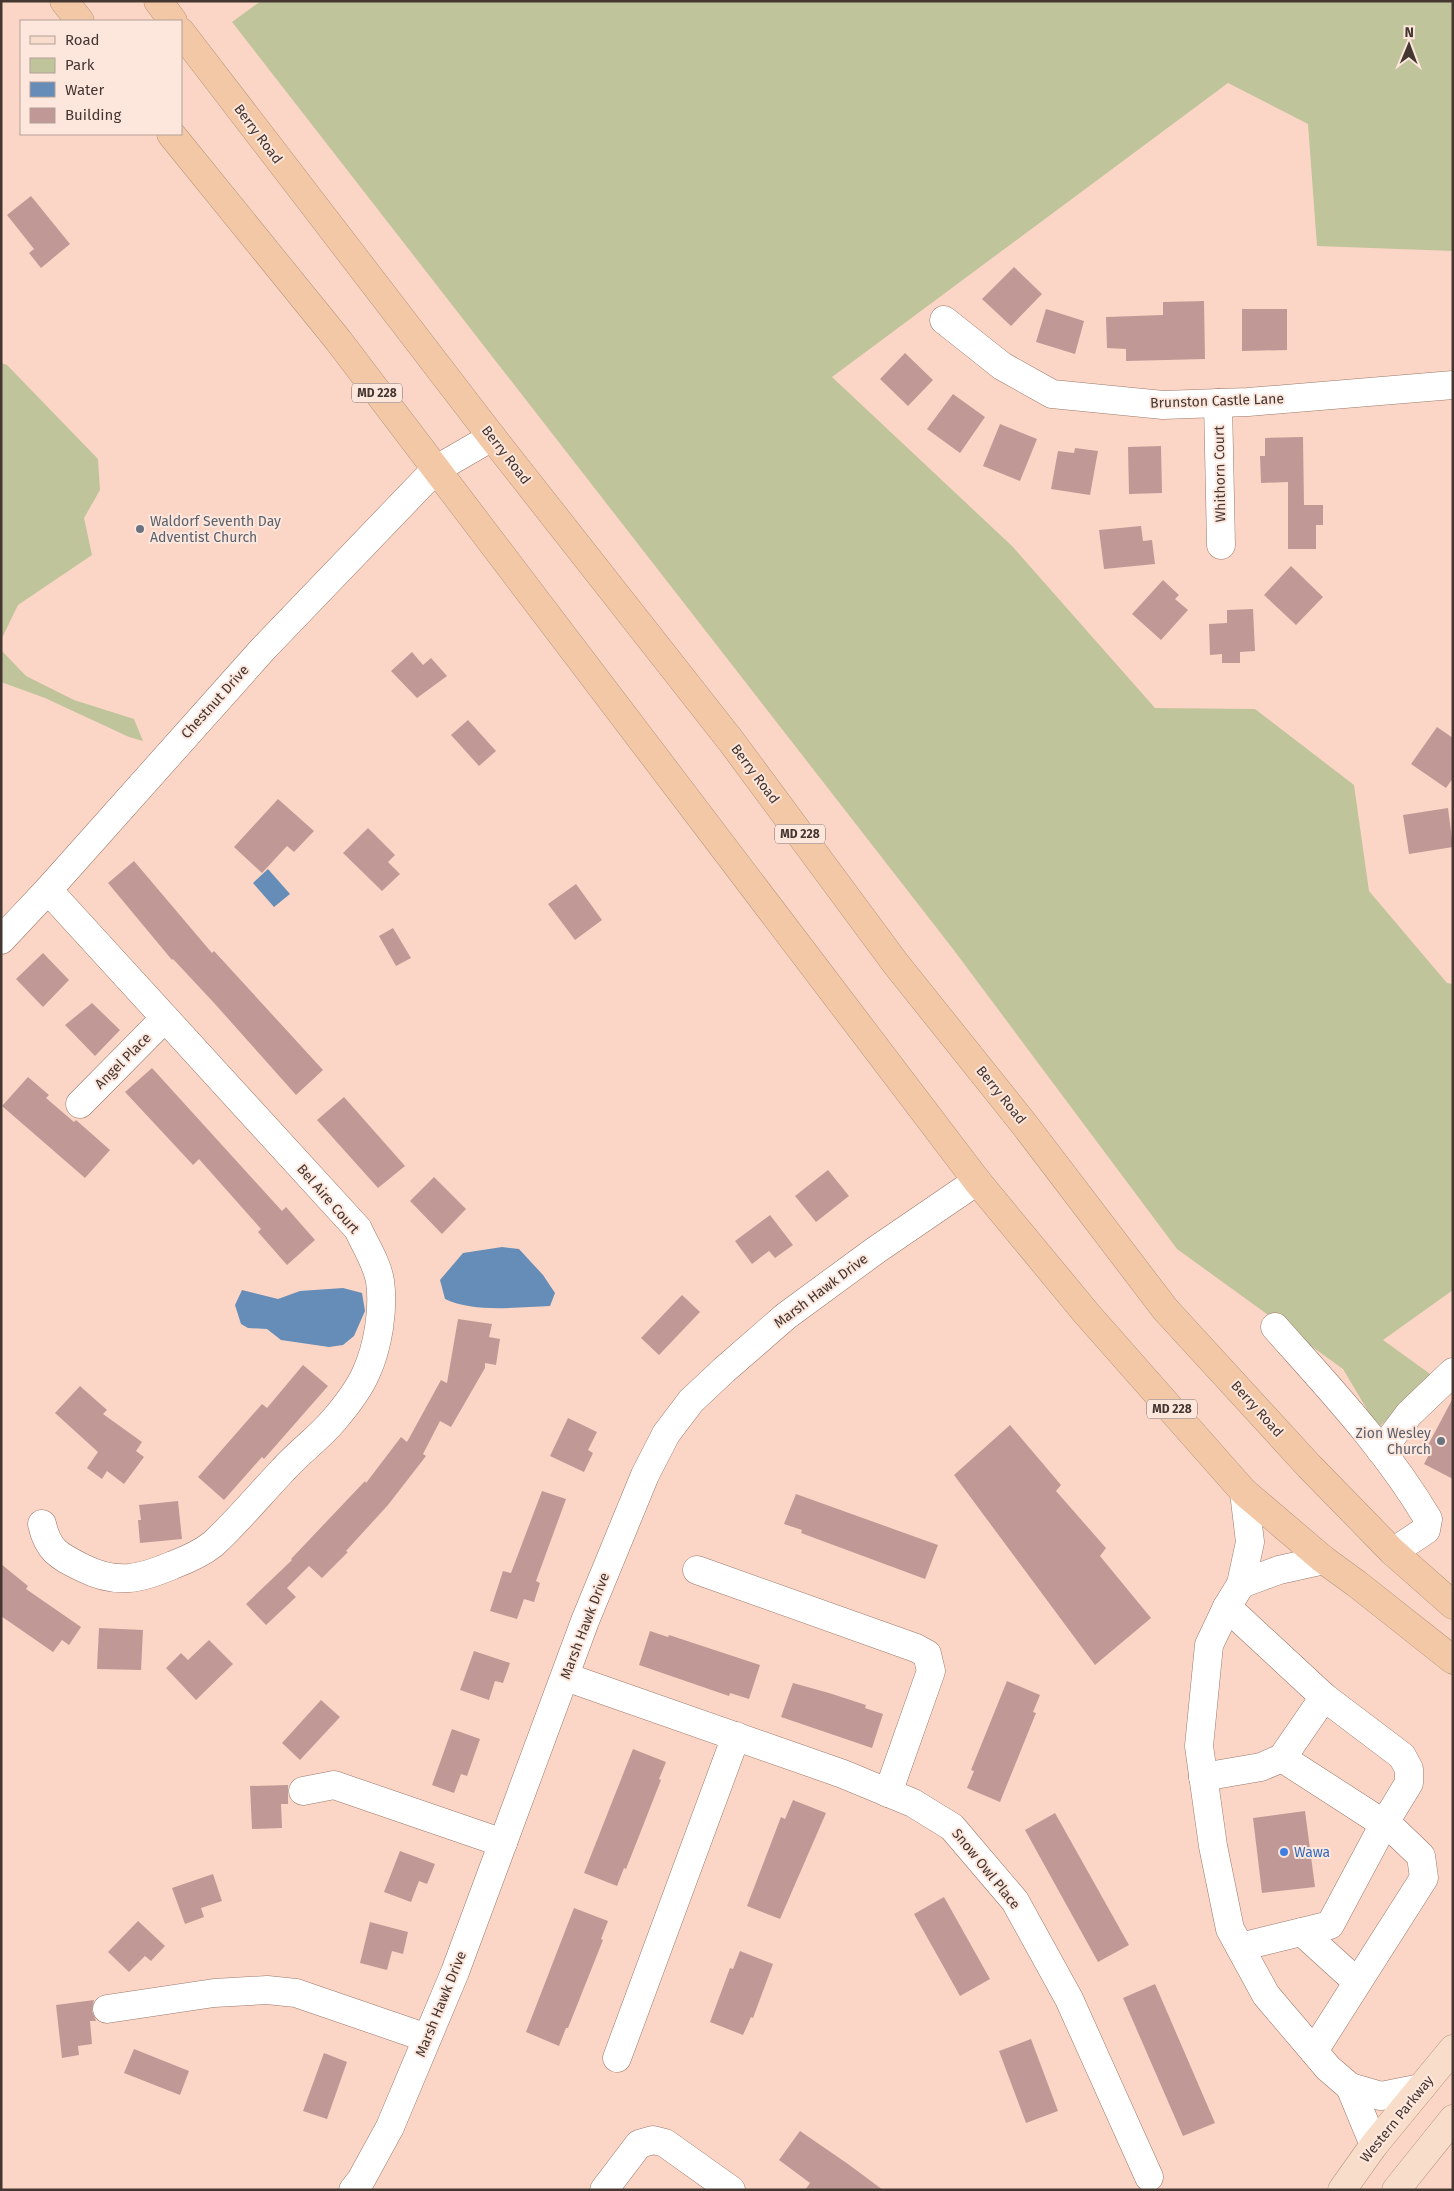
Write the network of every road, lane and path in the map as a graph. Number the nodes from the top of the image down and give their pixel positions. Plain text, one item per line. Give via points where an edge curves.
1 (64, 1) edge
2 (158, 1) edge
3 (79, 20) edge
4 (172, 20) edge
5 (182, 33) edge
6 (172, 135) edge
7 (944, 320) dead end
8 (1453, 385) edge
9 (1218, 403) junction
10 (492, 437) junction
11 (435, 470) junction
12 (1221, 545) dead end
13 (48, 890) junction
14 (1, 940) edge
15 (165, 1018) junction
16 (80, 1104) dead end
17 (978, 1181) junction
18 (1275, 1326) dead end
19 (1453, 1372) edge
20 (1381, 1451) junction
21 (1244, 1492) junction
22 (42, 1524) dead end
23 (1393, 1552) junction
24 (1324, 1560) junction
25 (697, 1570) dead end
26 (1241, 1584) junction
27 (1453, 1606) edge
28 (1227, 1607) junction
29 (1453, 1660) edge
30 (566, 1677) junction
31 (1324, 1697) junction
32 (736, 1736) junction
33 (1282, 1758) junction
34 (1203, 1777) junction
35 (303, 1791) dead end
36 (888, 1793) junction
37 (1384, 1824) junction
38 (503, 1843) junction
39 (1302, 1932) junction
40 (1240, 1947) junction
41 (1357, 1982) junction
42 (107, 2009) dead end
43 (427, 2038) junction
44 (1453, 2049) edge
45 (1314, 2051) junction
46 (617, 2058) dead end
47 (1350, 2087) junction
48 (1421, 2088) junction
49 (1453, 2119) edge
50 (1374, 2146) junction
51 (1149, 2177) dead end
52 (353, 2190) edge
53 (604, 2190) edge
54 (731, 2190) edge
55 (1342, 2190) edge
56 (1396, 2190) edge

1 - 3 highway
2 - 4 highway
5 - 10 highway, Berry Road / MD 228
6 - 11 highway, MD 228 via 338,340
7 - 9 street, Brunston Castle Lane via 1002,366 1052,394 1164,405
8 - 9 street, Brunston Castle Lane
9 - 12 street, Whithorn Court
10 - 11 street, Chestnut Drive
10 - 23 highway, Berry Road / MD 228 via 731,742 896,964 1024,1124 1165,1309
11 - 13 street, Chestnut Drive via 263,649
11 - 17 highway, MD 228
13 - 14 street, Chestnut Drive
13 - 15 street, Bel Aire Court
15 - 16 street, Angel Place
15 - 22 street, Bel Aire Court via 358,1229 380,1279 379,1330 366,1373 333,1421 212,1545 147,1576 129,1579 108,1577 62,1558 46,1541
17 - 21 highway, MD 228 via 1087,1314
17 - 30 street, Marsh Hawk Drive via 786,1316 691,1401 666,1434 645,1475 585,1621
18 - 20 street
19 - 20 street via 1409,1414
20 - 23 street via 1428,1519 1426,1530
21 - 24 highway, MD 228
21 - 26 street via 1250,1542
23 - 27 highway, Berry Road / MD 228
24 - 26 street via 1279,1570
24 - 29 highway, MD 228
25 - 36 street via 927,1654 931,1671
26 - 28 street
28 - 31 street
28 - 34 street via 1209,1645 1199,1746
30 - 32 street, Snow Owl Place
30 - 38 street, Marsh Hawk Drive
31 - 33 street
31 - 37 street via 1402,1756 1409,1769 1409,1782
32 - 36 street, Snow Owl Place
32 - 46 street
33 - 34 street via 1261,1767
33 - 37 street
34 - 40 street via 1230,1929
35 - 38 street via 334,1785
36 - 51 street, Snow Owl Place via 952,1827 1015,1901 1069,1999
37 - 39 street via 1330,1925
37 - 41 street via 1395,1830 1421,1856 1424,1878
38 - 43 street, Marsh Hawk Drive
39 - 40 street
39 - 41 street
40 - 45 street via 1266,1995
41 - 45 street
42 - 43 street via 214,1993 267,1990 296,1993
43 - 52 street, Marsh Hawk Drive via 390,2127
44 - 48 main road, Western Parkway
45 - 47 street
47 - 48 street via 1381,2096
47 - 50 street
48 - 50 main road, Western Parkway
49 - 56 main road
50 - 55 main road, Western Parkway
53 - 54 street via 639,2144 653,2140 665,2143

